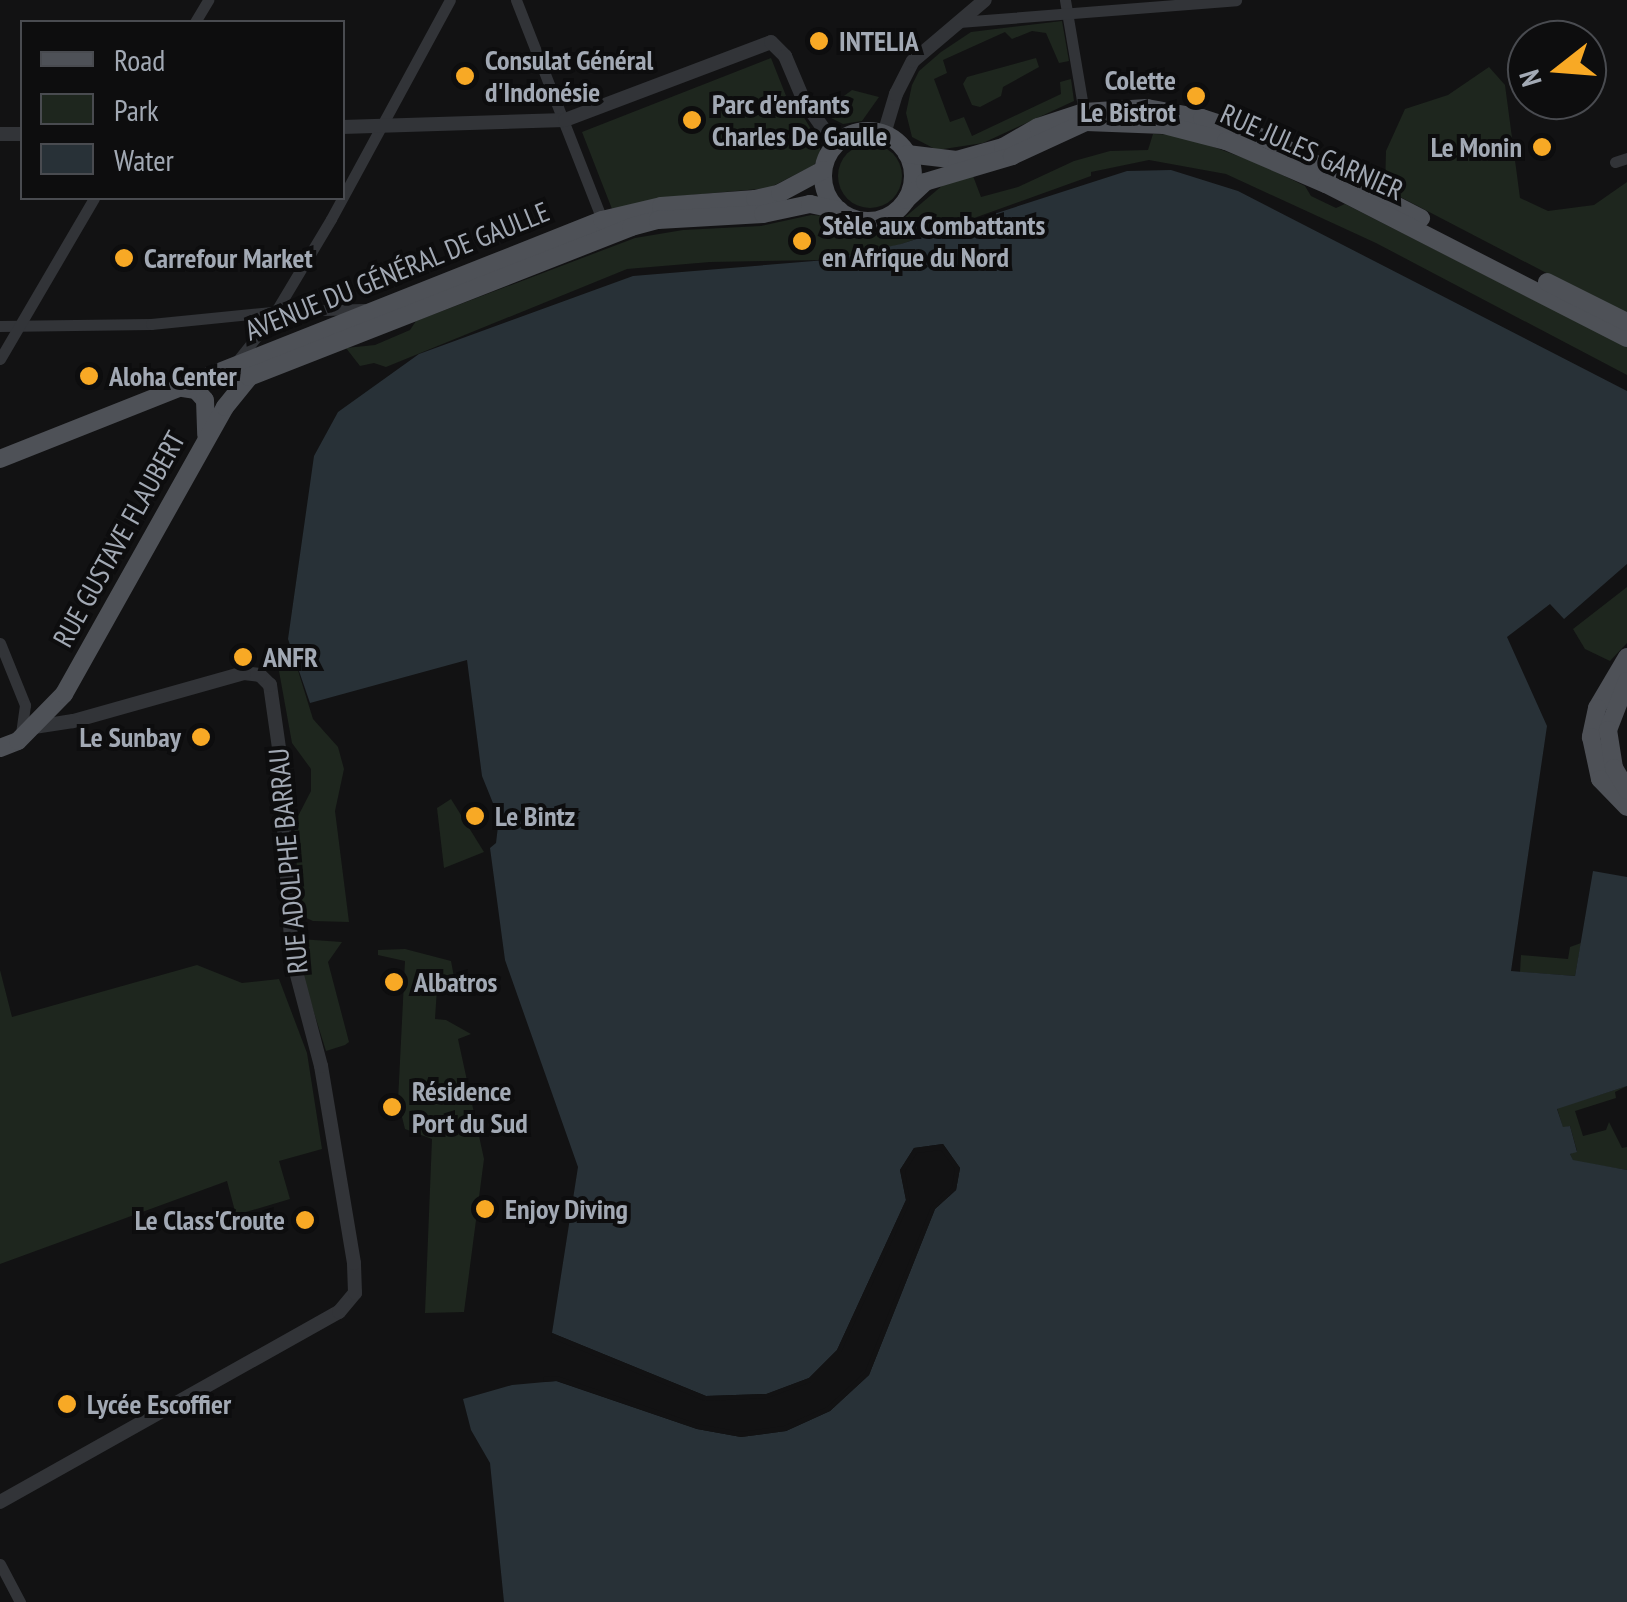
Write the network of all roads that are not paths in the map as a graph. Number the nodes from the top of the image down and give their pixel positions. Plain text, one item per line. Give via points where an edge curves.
1 (450, 0) edge
2 (516, 0) edge
3 (986, 0) edge
4 (1065, 0) edge
5 (1236, 0) edge
6 (1069, 14) junction
7 (955, 22) junction
8 (1091, 118) junction
9 (564, 120) junction
10 (382, 125) junction
11 (345, 126) edge
12 (1250, 133) junction
13 (884, 134) junction
14 (1207, 136) junction
15 (835, 145) junction
16 (907, 154) junction
17 (823, 170) junction
18 (345, 190) edge
19 (93, 200) edge
20 (339, 200) edge
21 (906, 200) junction
22 (838, 210) junction
23 (602, 220) junction
24 (377, 309) junction
25 (273, 316) junction
26 (1627, 322) edge
27 (19, 324) junction
28 (0, 326) edge
29 (1627, 338) edge
30 (0, 359) edge
31 (234, 365) junction
32 (250, 377) joint
33 (182, 388) junction
34 (206, 441) junction
35 (0, 459) edge
36 (0, 642) edge
37 (1625, 670) edge
38 (64, 694) junction
39 (81, 718) junction
40 (35, 726) junction
41 (9, 745) edge
42 (1627, 790) edge
43 (1627, 807) edge
44 (0, 1502) edge
45 (0, 1564) edge
46 (20, 1602) edge

1 - 10 street
2 - 9 street
3 - 7 street
4 - 6 street
5 - 6 street
6 - 7 street
6 - 8 street
7 - 13 street via 913,61
8 - 12 main road, RUE JULES GARNIER via 1146,116 1147,108
8 - 14 main road, RUE JULES GARNIER
8 - 16 main road, RUE JULES GARNIER via 1038,127 1003,147 957,160
8 - 21 main road, RUE JULES GARNIER via 1012,156 926,182
9 - 10 street
9 - 15 street via 771,42
9 - 23 street
10 - 11 street
10 - 18 street
12 - 14 main road via 1239,139 1221,132
12 - 26 main road, RUE JULES GARNIER
13 - 15 main road via 858,132
13 - 16 main road
14 - 29 main road, RUE JULES GARNIER via 1326,184
15 - 17 main road
16 - 21 main road via 913,177
17 - 22 main road
17 - 23 main road, AVENUE DU GÉNÉRAL DE GAULLE via 754,199 661,206
19 - 27 street
20 - 25 street
21 - 22 main road via 874,221
22 - 32 main road, AVENUE DU GÉNÉRAL DE GAULLE via 810,204 631,227
23 - 24 main road, AVENUE DU GÉNÉRAL DE GAULLE
24 - 25 street
24 - 31 main road, AVENUE DU GÉNÉRAL DE GAULLE
25 - 27 street
25 - 31 street
27 - 28 street
27 - 30 street
31 - 33 main road, AVENUE DU GÉNÉRAL DE GAULLE
32 - 34 main road, RUE GUSTAVE FLAUBERT
33 - 34 main road via 205,400
33 - 35 main road, AVENUE DU GÉNÉRAL DE GAULLE
34 - 38 main road, RUE GUSTAVE FLAUBERT
36 - 41 street via 25,706 26,722
37 - 42 main road via 1602,728
37 - 43 main road via 1597,708 1590,738 1600,779
38 - 39 street
38 - 40 main road, RUE GUSTAVE FLAUBERT
39 - 40 street, RUE ADOLPHE BARRAU
39 - 44 street, RUE ADOLPHE BARRAU via 244,672 270,685 292,956 321,1066 354,1292 339,1312
40 - 41 main road, RUE GUSTAVE FLAUBERT
45 - 46 street

